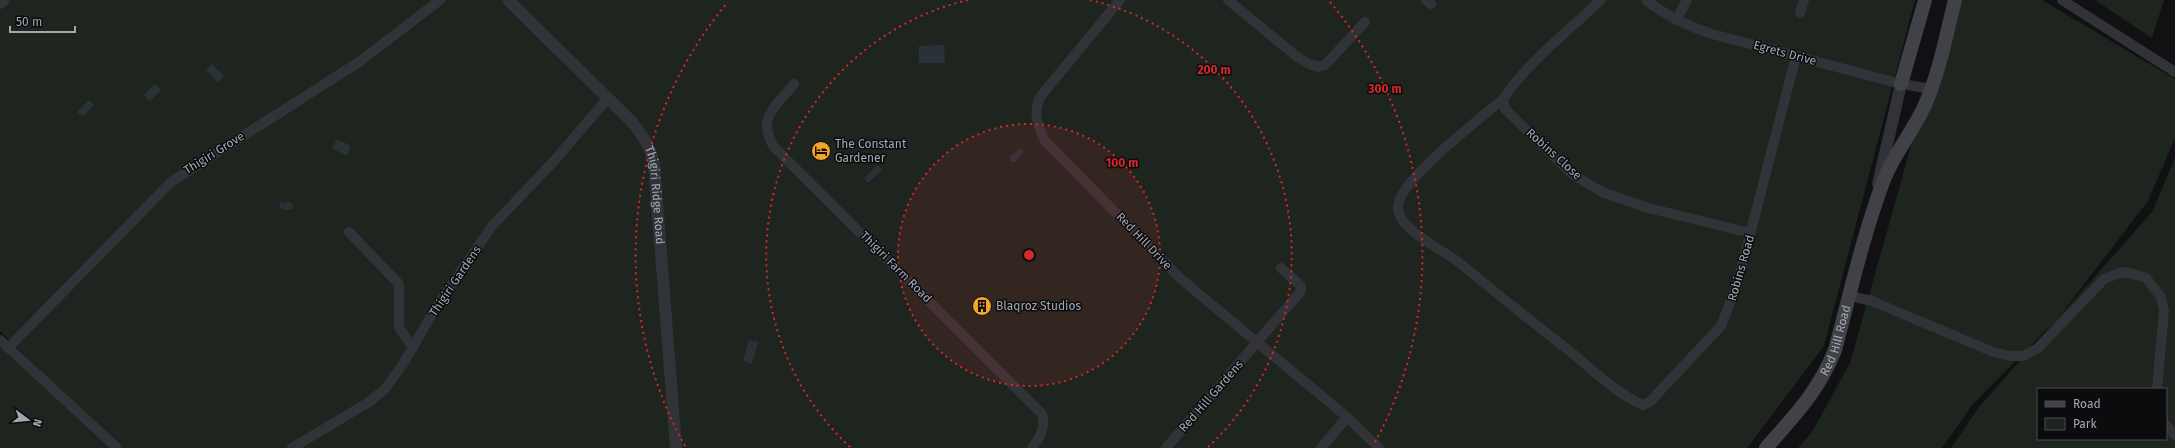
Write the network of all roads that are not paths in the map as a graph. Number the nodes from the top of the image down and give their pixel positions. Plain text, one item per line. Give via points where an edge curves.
1 (5, 0) edge
2 (440, 0) edge
3 (508, 0) edge
4 (1120, 0) edge
5 (1228, 0) edge
6 (1601, 0) edge
7 (1646, 0) edge
8 (1687, 0) edge
9 (1804, 0) edge
10 (1924, 0) edge
11 (1955, 0) edge
12 (2062, 0) edge
13 (0, 4) edge
14 (1800, 13) dead end
15 (1676, 20) junction
16 (1365, 22) dead end
17 (1796, 56) junction
18 (2175, 72) edge
19 (794, 84) dead end
20 (1901, 84) junction
21 (1932, 89) junction
22 (608, 98) junction
23 (1503, 99) junction
24 (1872, 215) junction
25 (349, 232) dead end
26 (1751, 233) junction
27 (1281, 268) dead end
28 (1850, 296) junction
29 (0, 340) edge
30 (1256, 343) junction
31 (8, 348) junction
32 (413, 348) junction
33 (2156, 388) edge
34 (1346, 417) junction
35 (2167, 426) edge
36 (2175, 435) edge
37 (117, 448) edge
38 (292, 448) edge
39 (676, 448) edge
40 (1032, 448) edge
41 (1166, 448) edge
42 (1320, 448) edge
43 (1379, 448) edge
44 (1766, 448) edge

1 - 13 street
2 - 31 street, Thigiri Grove via 359,62 171,182
3 - 22 street, Thigiri Ridge Road
4 - 30 street, Red Hill Drive via 1040,97 1035,114 1038,127 1045,141 1181,279
5 - 16 street via 1296,56 1308,64 1318,66 1326,64
6 - 23 street via 1526,71
7 - 15 street, Egrets Drive
8 - 15 street
9 - 14 street
10 - 20 main road, Red Hill Road
11 - 21 main road, Red Hill Road
12 - 18 street
15 - 17 street, Egrets Drive via 1712,34
17 - 20 street, Egrets Drive
17 - 26 street, Robins Road
19 - 40 street, Thigiri Farm Road via 768,118 765,128 768,138 780,153 1042,414 1044,426
20 - 21 street, Egrets Drive
20 - 24 street, Red Hill Road
21 - 24 main road, Red Hill Road via 1890,165
22 - 32 street, Thigiri Gardens via 554,161 492,226 435,309
22 - 39 street, Thigiri Ridge Road via 647,141 654,163
23 - 26 street, Robins Close via 1505,109 1572,174 1602,192 1648,208
23 - 26 street, Robins Road via 1417,174 1402,193 1398,205 1400,216 1412,230 1453,258 1631,399 1643,404 1651,401 1721,326 1735,295
24 - 28 main road, Red Hill Road
25 - 32 street via 398,281 399,328
27 - 30 street, Red Hill Gardens via 1301,286 1301,291
28 - 33 street via 1872,301 1993,352 2024,356 2038,348 2104,279 2122,272 2133,274 2146,278 2161,297 2164,311
28 - 44 main road, Red Hill Road via 1835,350 1821,381 1798,413
29 - 31 street
30 - 34 street, Red Hill Drive
30 - 41 street, Red Hill Gardens
31 - 37 street
32 - 38 street, Thigiri Gardens via 377,396
34 - 42 street
34 - 43 street, Red Hill Drive
35 - 36 street

